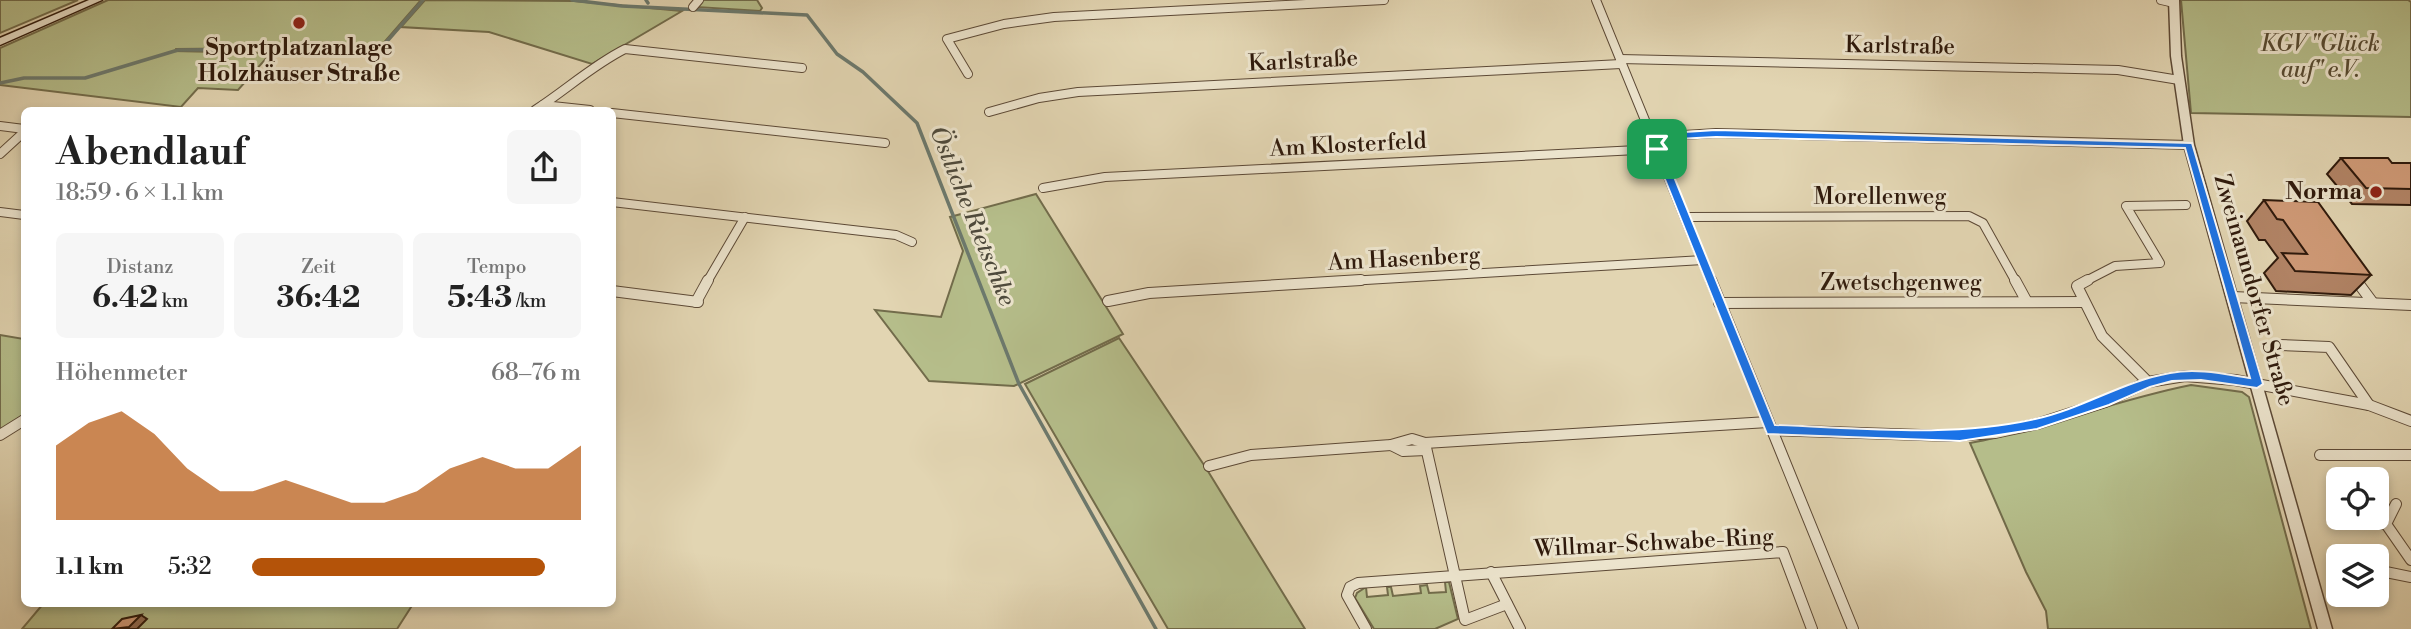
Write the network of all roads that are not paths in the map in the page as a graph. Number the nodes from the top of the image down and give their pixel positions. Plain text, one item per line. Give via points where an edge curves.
1 (97, 0) edge
2 (699, 0) edge
3 (1384, 0) edge
4 (1596, 0) edge
5 (2161, 0) edge
6 (2174, 1) edge
7 (693, 7) dead end
8 (0, 42) edge
9 (625, 49) joint
10 (1620, 61) junction
11 (802, 68) dead end
12 (968, 74) dead end
13 (2179, 80) junction
14 (543, 105) junction
15 (540, 107) edge
16 (562, 107) edge
17 (989, 112) dead end
18 (616, 113) edge
19 (0, 126) edge
20 (21, 130) edge
21 (21, 133) edge
22 (1653, 137) junction
23 (885, 144) dead end
24 (2189, 145) junction
25 (1657, 149) junction
26 (0, 154) edge
27 (1043, 188) dead end
28 (616, 202) edge
29 (2186, 205) dead end
30 (0, 212) edge
31 (21, 215) edge
32 (744, 217) junction
33 (1685, 217) junction
34 (912, 242) dead end
35 (1703, 260) junction
36 (2346, 267) edge
37 (616, 292) edge
38 (2233, 297) junction
39 (1108, 301) dead end
40 (2027, 302) junction
41 (2083, 302) junction
42 (1719, 303) junction
43 (2373, 303) junction
44 (2411, 305) edge
45 (2280, 345) dead end
46 (2148, 382) junction
47 (2257, 384) junction
48 (2369, 405) junction
49 (2411, 421) edge
50 (21, 422) edge
51 (1769, 426) junction
52 (0, 435) edge
53 (1425, 446) junction
54 (2320, 455) dead end
55 (2411, 455) edge
56 (1209, 466) dead end
57 (2396, 504) dead end
58 (2389, 518) edge
59 (2389, 528) edge
60 (2411, 560) edge
61 (1491, 572) junction
62 (2389, 573) edge
63 (1454, 575) junction
64 (2411, 577) edge
65 (1507, 604) junction
66 (1366, 629) edge
67 (1520, 629) edge
68 (1812, 629) edge
69 (1853, 629) edge
70 (2325, 629) edge

1 - 8 street
2 - 7 street
3 - 12 street via 1054,17 1004,24 947,39
4 - 10 street
5 - 6 street
6 - 13 street, Zweinaundorfer Straße
9 - 11 street
9 - 14 street
10 - 13 street, Karlstraße via 2118,69
10 - 17 street, Karlstraße via 1078,92
10 - 22 street
13 - 24 street, Zweinaundorfer Straße
14 - 15 street
14 - 16 street
18 - 23 street
19 - 20 street
21 - 26 street
22 - 24 street via 1716,134
22 - 25 street
24 - 38 street, Zweinaundorfer Straße
25 - 27 street, Am Klosterfeld via 1105,177
25 - 33 street
28 - 32 street
29 - 41 street via 2126,206 2160,264 2119,265 2094,276 2077,286
30 - 31 street
32 - 34 street via 896,235
32 - 37 street via 697,302
33 - 35 street
33 - 40 street, Morellenweg via 1969,216 1983,223
35 - 39 street, Am Hasenberg via 1149,293
35 - 42 street
36 - 43 street
38 - 43 street
38 - 47 street, Zweinaundorfer Straße
40 - 41 street, Zwetschgenweg
40 - 42 street, Zwetschgenweg
41 - 46 street via 2107,342
42 - 51 street
43 - 44 street
45 - 48 street via 2329,347
46 - 47 street via 2201,376
46 - 51 street via 2105,402 1995,433 1951,436
47 - 48 street
47 - 70 street, Zweinaundorfer Straße
48 - 49 street
50 - 52 street
51 - 53 street
51 - 69 street
53 - 56 street via 1403,451 1391,445 1251,455
53 - 63 street
54 - 55 street
57 - 58 street
59 - 60 street
61 - 63 street, Willmar-Schwabe-Ring
61 - 65 street
61 - 68 street, Willmar-Schwabe-Ring via 1783,552
62 - 64 street
63 - 65 street via 1465,620
63 - 66 street, Willmar-Schwabe-Ring via 1350,587 1350,603
65 - 67 street

